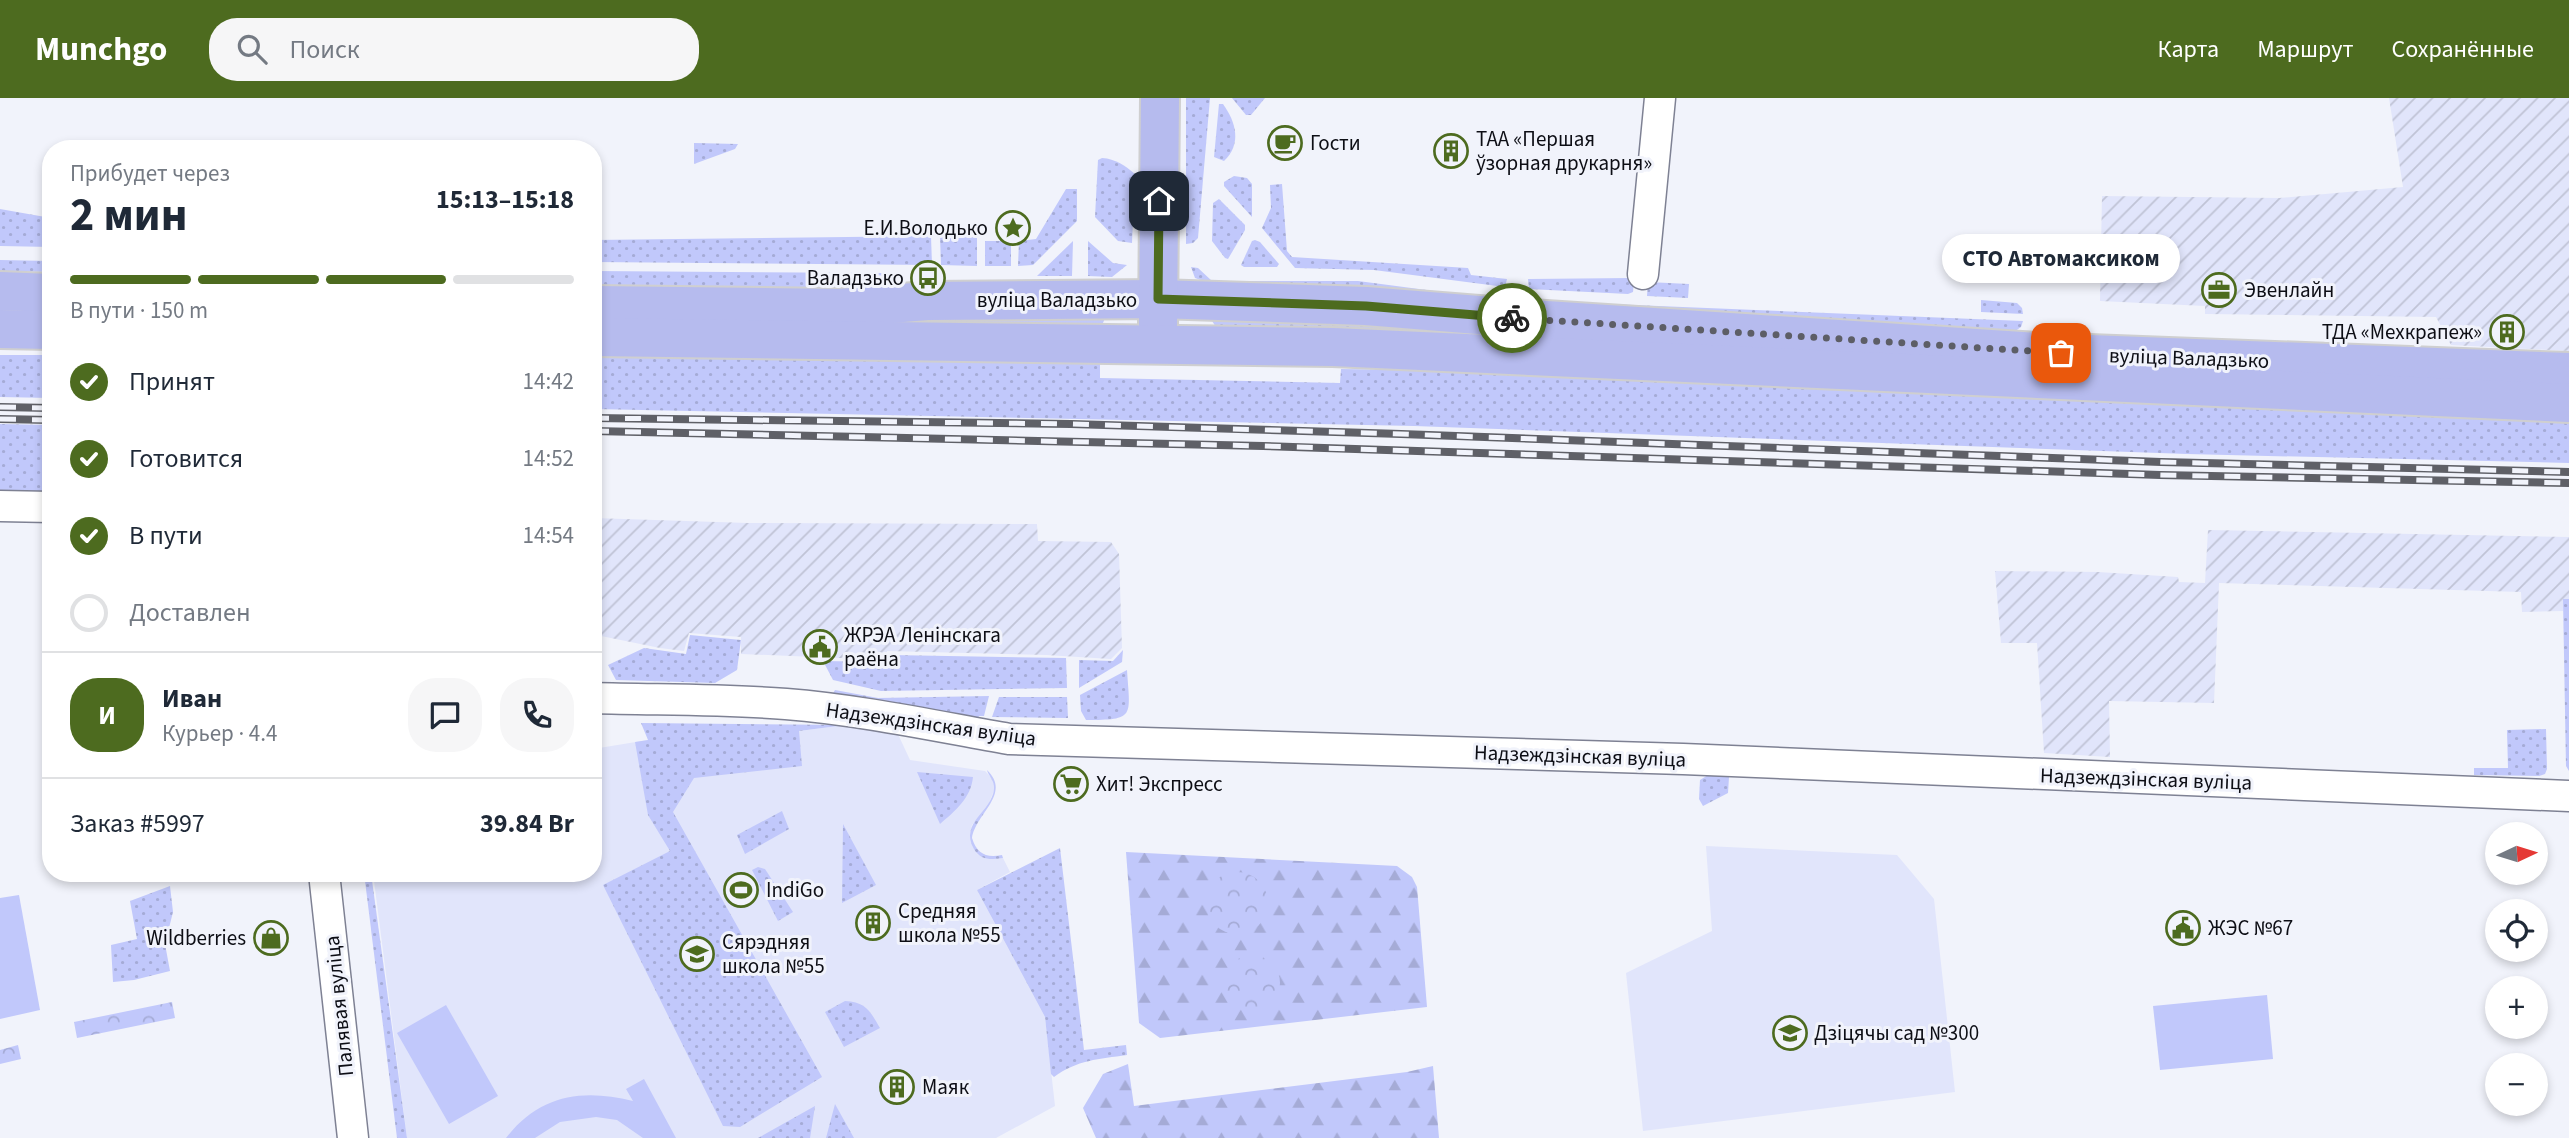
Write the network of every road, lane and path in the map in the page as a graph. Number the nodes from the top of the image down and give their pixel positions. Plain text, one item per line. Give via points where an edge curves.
1 (1160, 98) edge
2 (1660, 98) edge
3 (1643, 274) dead end
4 (0, 291) edge
5 (42, 293) edge
6 (1158, 299) junction
7 (602, 305) edge
8 (0, 330) edge
9 (42, 330) edge
10 (602, 337) edge
11 (1158, 344) junction
12 (2569, 372) edge
13 (2569, 403) edge
14 (0, 506) edge
15 (42, 507) edge
16 (602, 698) edge
17 (2569, 796) edge
18 (325, 882) edge
19 (353, 1138) edge

1 - 6 main road
2 - 3 street
4 - 5 main road
6 - 7 main road, вуліца Валадзько via 927,301 840,309
6 - 11 main road
6 - 12 main road, вуліца Валадзько via 1366,306 2036,352
8 - 9 main road
10 - 11 main road, вуліца Валадзько
11 - 13 main road, вуліца Валадзько via 1523,355
14 - 15 street
16 - 17 street, Надзеждзінская вуліца via 818,707 1009,739 1669,758
18 - 19 street, Палявая вуліца

